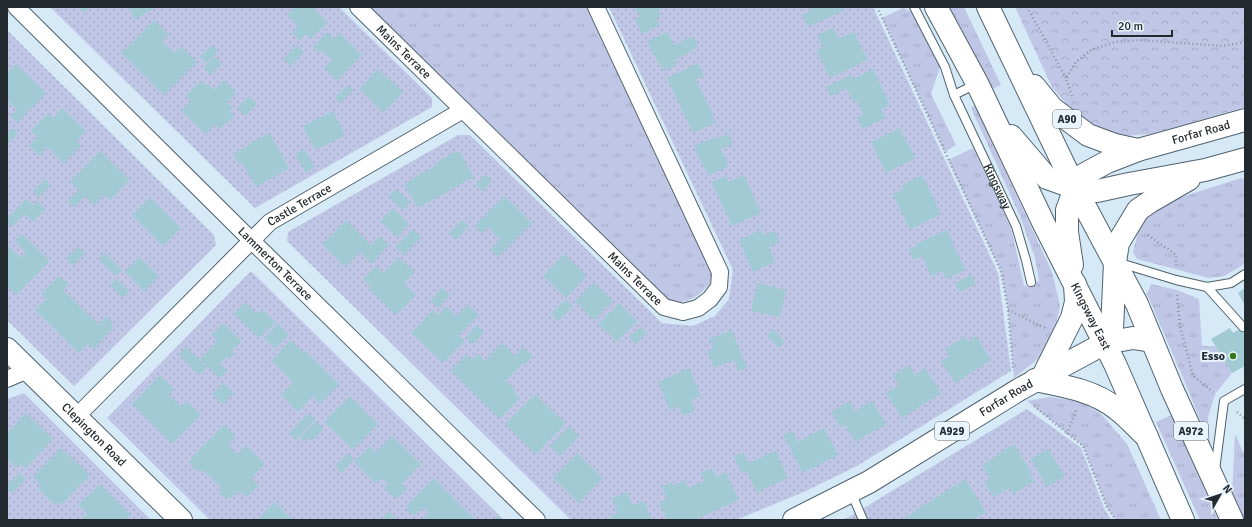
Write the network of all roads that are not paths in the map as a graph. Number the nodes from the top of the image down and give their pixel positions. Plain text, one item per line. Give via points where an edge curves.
1 (16, 7) edge
2 (358, 7) edge
3 (596, 7) edge
4 (914, 7) edge
5 (936, 7) edge
6 (988, 7) edge
7 (1014, 62) junction
8 (977, 83) junction
9 (954, 95) junction
10 (463, 110) junction
11 (993, 116) junction
12 (1245, 120) edge
13 (1138, 150) junction
14 (1245, 160) edge
15 (1205, 170) junction
16 (1075, 188) junction
17 (251, 240) junction
18 (1115, 262) junction
19 (1245, 274) edge
20 (1031, 282) dead end
21 (1075, 284) junction
22 (1207, 287) junction
23 (1243, 327) dead end
24 (1152, 341) junction
25 (1105, 343) junction
26 (7, 349) edge
27 (28, 370) junction
28 (7, 379) edge
29 (1033, 381) junction
30 (1245, 389) edge
31 (76, 417) junction
32 (1147, 437) junction
33 (1214, 482) junction
34 (860, 487) junction
35 (181, 520) edge
36 (537, 520) edge
37 (794, 520) edge
38 (863, 520) edge
39 (1183, 520) edge
40 (1232, 520) edge

1 - 17 street, Lammerton Terrace
2 - 10 street, Mains Terrace
3 - 10 street, Mains Terrace via 720,272 719,287 710,299 698,308 683,312 664,307
4 - 9 lane, Kingsway via 945,67
5 - 8 main road
6 - 7 main road, A90
7 - 13 main road, A90 via 1052,108 1088,135
7 - 16 main road, A90
8 - 9 lane
8 - 11 main road
9 - 20 lane, Kingsway via 1016,226
10 - 17 street, Castle Terrace via 270,222
11 - 16 main road via 1047,178
11 - 21 main road, Kingsway East
12 - 13 main road, Forfar Road / A90
13 - 16 main road, Forfar Road / A90 via 1083,175
14 - 15 main road
15 - 16 main road via 1097,192
15 - 18 main road via 1138,210 1118,243
16 - 18 main road, A972
16 - 21 main road, Forfar Road / A90 via 1067,210 1067,232
17 - 31 street, Castle Terrace
17 - 36 street, Lammerton Terrace
18 - 22 lane
18 - 24 main road, A972 via 1137,304
18 - 25 main road via 1112,330
19 - 22 lane via 1230,283
21 - 25 main road, Kingsway East
21 - 29 main road via 1076,302 1072,318
22 - 23 lane
24 - 25 main road, Forfar Road / A929 via 1133,338
24 - 33 main road, A972
25 - 29 main road, Forfar Road / A929
25 - 32 main road, Kingsway East
26 - 27 main road, Clepington Road
27 - 28 street
27 - 31 main road, Clepington Road
29 - 32 main road via 1093,394 1117,408
29 - 34 main road, Forfar Road / A929
30 - 33 lane via 1224,401
31 - 35 main road, Clepington Road
32 - 39 main road, Kingsway East
33 - 40 main road, A972
34 - 37 main road, A929
34 - 38 lane

